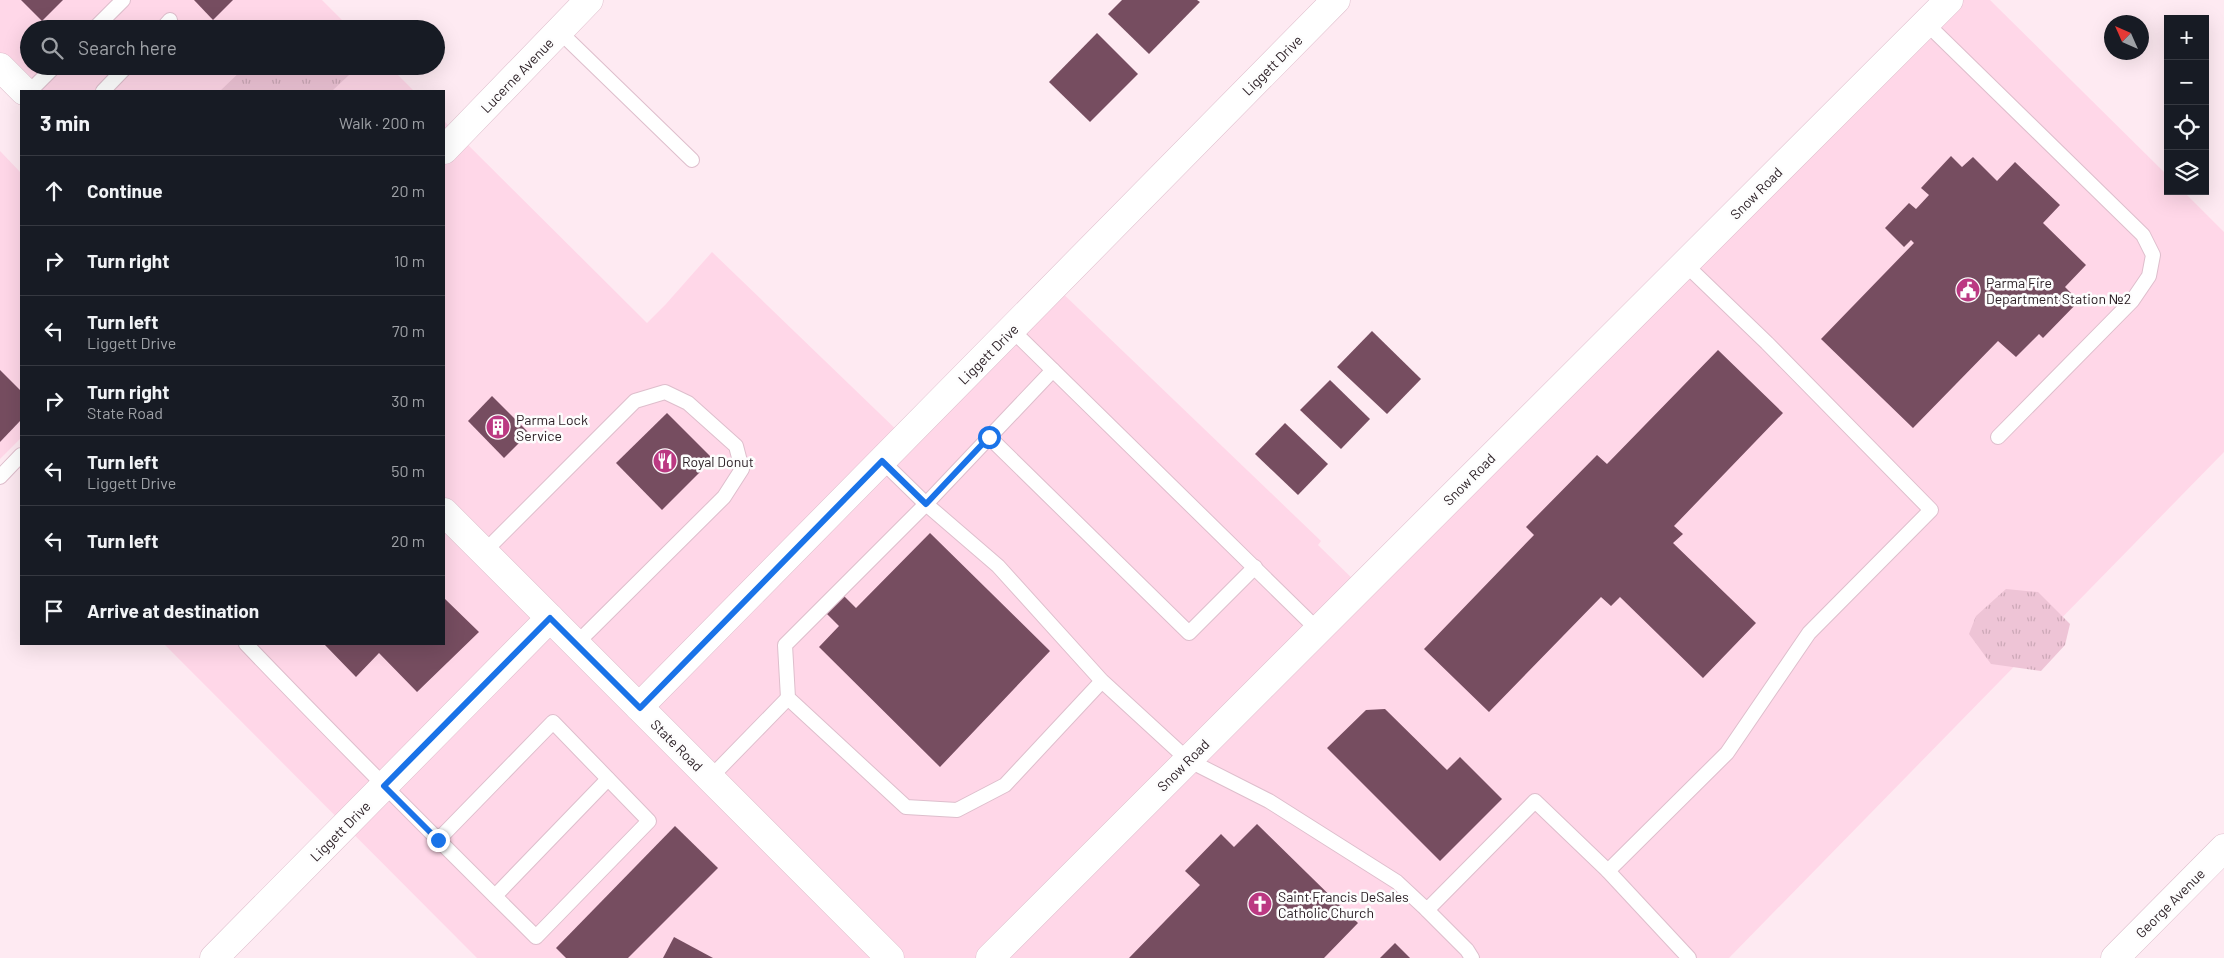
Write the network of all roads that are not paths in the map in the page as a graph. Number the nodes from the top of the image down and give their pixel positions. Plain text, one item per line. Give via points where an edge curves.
1 (123, 0) edge
2 (589, 0) edge
3 (1336, 0) edge
4 (1949, 0) edge
5 (103, 20) edge
6 (1926, 23) junction
7 (559, 31) junction
8 (0, 67) edge
9 (46, 75) edge
10 (118, 75) edge
11 (23, 90) edge
12 (31, 90) edge
13 (104, 90) edge
14 (445, 149) edge
15 (692, 160) dead end
16 (1685, 264) junction
17 (1012, 330) junction
18 (1053, 370) junction
19 (989, 437) junction
20 (1998, 437) dead end
21 (20, 456) edge
22 (882, 461) junction
23 (0, 477) edge
24 (926, 504) junction
25 (445, 513) edge
26 (484, 552) junction
27 (1255, 567) junction
28 (550, 618) junction
29 (1318, 630) junction
30 (576, 644) junction
31 (247, 645) edge
32 (1102, 681) junction
33 (788, 698) junction
34 (640, 708) junction
35 (1188, 760) junction
36 (710, 778) junction
37 (608, 779) junction
38 (384, 786) junction
39 (438, 840) junction
40 (2224, 848) edge
41 (1608, 871) junction
42 (494, 896) junction
43 (1427, 910) junction
44 (214, 958) edge
45 (890, 958) edge
46 (990, 958) edge
47 (1472, 958) edge
48 (1690, 958) edge
49 (2115, 958) edge

1 - 5 lane
2 - 7 main road, Lucerne Avenue
3 - 17 main road, Liggett Drive
4 - 6 main road, Snow Road
6 - 16 main road, Snow Road
6 - 20 lane via 2143,235 2153,255 2150,276 2132,301
7 - 14 main road, Lucerne Avenue
7 - 15 lane
8 - 11 main road
9 - 12 lane
10 - 13 lane
16 - 29 main road, Snow Road
16 - 41 lane via 1768,343 1931,510 1809,632 1727,753
17 - 18 lane
17 - 22 main road, Liggett Drive
18 - 19 lane
18 - 27 lane
19 - 24 lane
19 - 27 lane via 1189,633
21 - 23 lane
22 - 24 lane
22 - 34 main road, Liggett Drive
24 - 32 lane via 998,566
24 - 33 lane via 785,646
25 - 26 main road, State Road
26 - 28 main road, State Road
26 - 30 lane via 635,401 665,392 688,403 736,446 742,469 724,497
27 - 29 lane
28 - 30 main road, State Road
28 - 38 main road, Liggett Drive
29 - 35 main road, Snow Road
30 - 34 main road, State Road
31 - 38 lane
32 - 33 lane via 1005,785 957,810 906,807
32 - 35 lane
33 - 36 lane
34 - 36 main road, State Road
35 - 43 lane via 1277,806 1396,882
35 - 46 main road, Snow Road
36 - 45 main road, State Road
37 - 39 lane via 553,722
37 - 42 lane
37 - 42 lane via 649,822 536,937
38 - 39 lane
38 - 44 main road, Liggett Drive
39 - 42 lane
40 - 49 main road, George Avenue
41 - 43 lane via 1535,801
41 - 48 lane
43 - 47 lane

